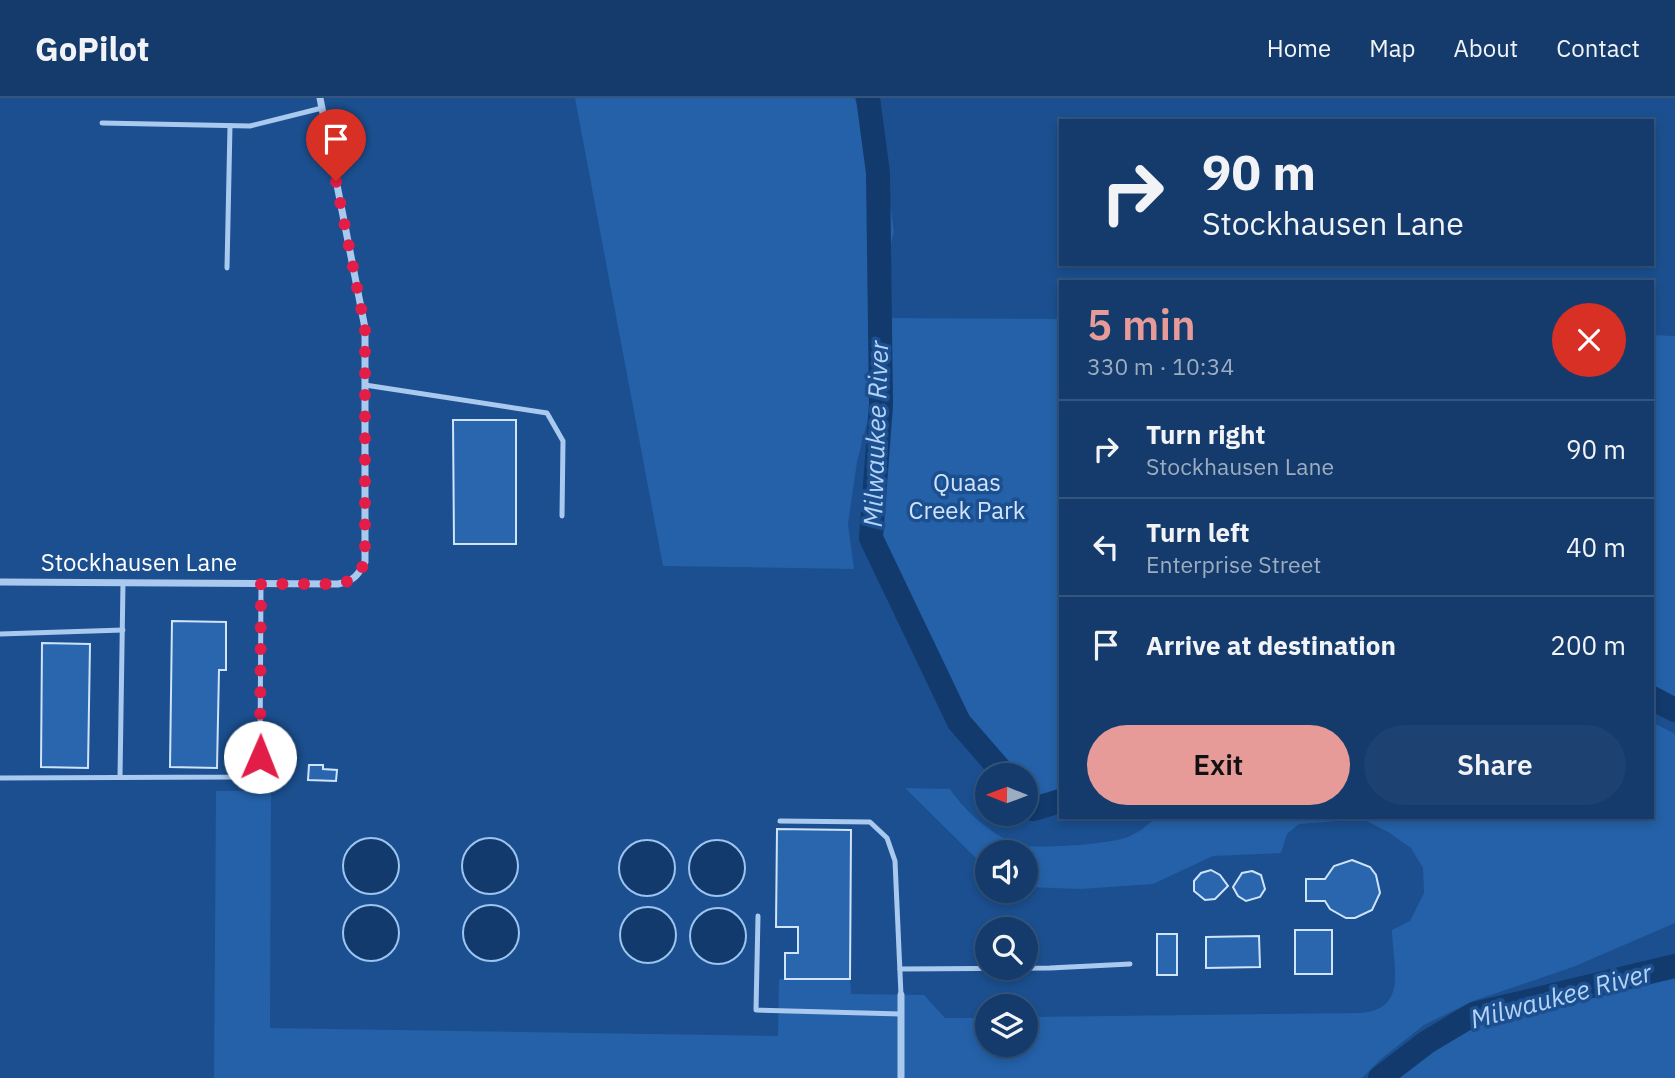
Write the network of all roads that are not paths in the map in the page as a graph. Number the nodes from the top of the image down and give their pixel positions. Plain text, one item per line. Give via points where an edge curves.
1 (320, 98) edge
2 (322, 108) junction
3 (102, 123) dead end
4 (230, 126) junction
5 (227, 268) dead end
6 (365, 385) junction
7 (562, 516) dead end
8 (0, 582) edge
9 (123, 582) junction
10 (261, 584) junction
11 (122, 630) junction
12 (0, 634) edge
13 (120, 777) junction
14 (0, 778) edge
15 (780, 821) dead end
16 (758, 916) dead end
17 (1130, 964) dead end
18 (900, 970) junction
19 (901, 995) joint
20 (901, 1014) junction
21 (901, 1078) edge

1 - 2 street
2 - 4 lane via 250,126
2 - 6 street via 365,328
3 - 4 lane
4 - 5 lane
6 - 7 lane via 547,413 563,441
6 - 10 street, Stockhausen Lane via 365,562 359,575 338,584
8 - 9 street, Stockhausen Lane
9 - 10 street, Stockhausen Lane
9 - 11 lane
10 - 13 lane via 260,757 235,776
11 - 12 lane
11 - 13 lane
13 - 14 lane
15 - 18 lane via 870,822 887,838 895,861
16 - 20 lane via 756,1010
17 - 18 lane
18 - 19 lane
19 - 20 street
20 - 21 street

